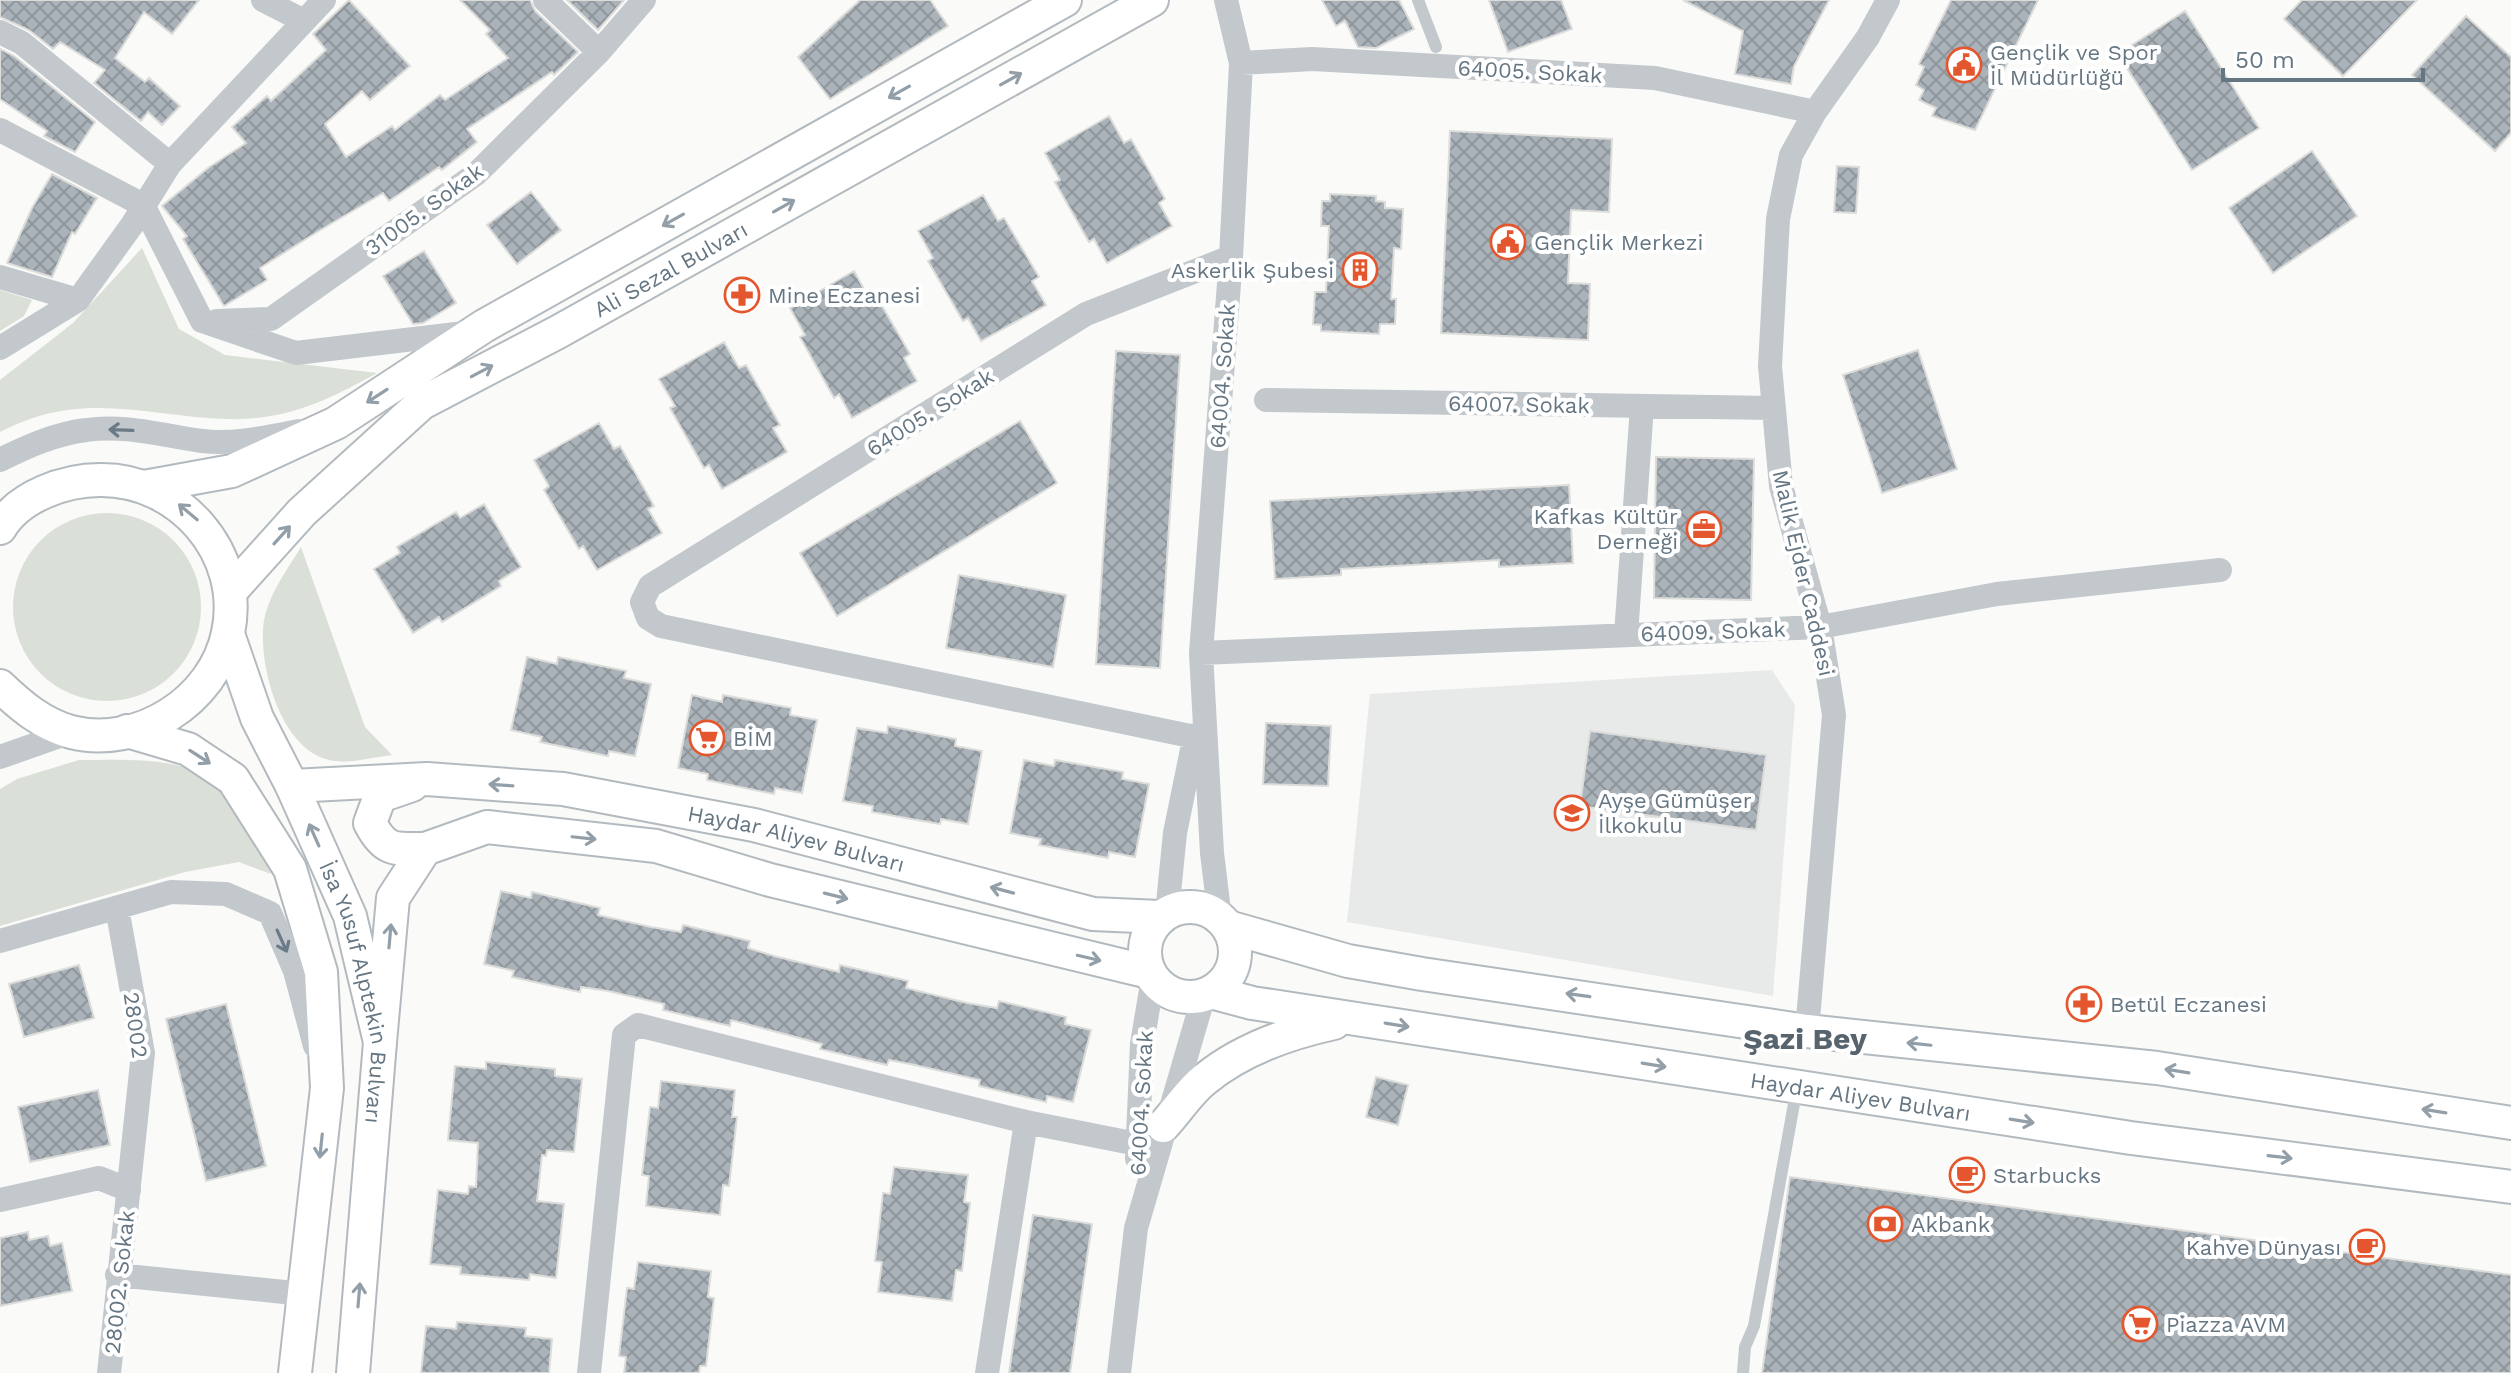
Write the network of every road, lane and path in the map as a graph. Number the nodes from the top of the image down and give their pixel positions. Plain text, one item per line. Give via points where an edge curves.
1 (263, 0) edge
2 (324, 0) edge
3 (545, 0) edge
4 (644, 0) edge
5 (1152, 0) edge
6 (1226, 0) edge
7 (1418, 0) edge
8 (1888, 0) edge
9 (1047, 4) edge
10 (304, 21) junction
11 (0, 32) edge
12 (1436, 47) dead end
13 (599, 52) junction
14 (1241, 63) junction
15 (1815, 112) junction
16 (0, 130) edge
17 (170, 164) junction
18 (143, 205) junction
19 (1231, 257) junction
20 (0, 277) edge
21 (78, 300) junction
22 (202, 321) junction
23 (476, 331) junction
24 (0, 348) edge
25 (1266, 400) dead end
26 (1642, 406) junction
27 (1773, 408) junction
28 (336, 423) junction
29 (0, 460) edge
30 (144, 487) junction
31 (14, 504) edge
32 (0, 528) edge
33 (2220, 570) dead end
34 (230, 592) junction
35 (1820, 627) junction
36 (228, 634) junction
37 (1626, 635) junction
38 (1201, 653) junction
39 (0, 686) edge
40 (1202, 706) junction
41 (127, 731) junction
42 (71, 732) junction
43 (1195, 737) junction
44 (0, 757) edge
45 (427, 779) junction
46 (292, 786) junction
47 (425, 849) junction
48 (117, 908) junction
49 (1164, 915) junction
50 (1224, 923) junction
51 (0, 941) edge
52 (1151, 975) junction
53 (1207, 994) junction
54 (1353, 1019) junction
55 (1807, 1031) junction
56 (380, 1042) junction
57 (1797, 1087) junction
58 (327, 1088) junction
59 (1026, 1122) junction
60 (2511, 1123) edge
61 (1150, 1135) junction
62 (2511, 1187) edge
63 (129, 1190) junction
64 (0, 1200) edge
65 (117, 1275) junction
66 (304, 1294) junction
67 (109, 1373) edge
68 (295, 1373) edge
69 (353, 1373) edge
70 (589, 1373) edge
71 (987, 1373) edge
72 (1119, 1373) edge
73 (1743, 1373) edge

1 - 10 street
2 - 10 street
3 - 13 street
4 - 13 street, 31005. Sokak
34 -> 5 main road, Ali Sezal Bulvarı via 302,512 422,403
6 - 14 street, 64004. Sokak
7 - 12 lane
8 - 15 street, Malik Ejder Caddesi
9 -> 23 main road, Ali Sezal Bulvarı
10 - 17 street
11 - 17 street via 22,43
13 - 22 street, 31005. Sokak via 476,174 271,319
14 - 15 street, 64005. Sokak via 1312,59 1655,78
14 - 19 street, 64004. Sokak
15 - 27 street, Malik Ejder Caddesi via 1791,155 1778,219 1770,366
16 - 18 street
17 - 18 street
18 - 21 street
18 - 22 street
19 - 38 street, 64004. Sokak
19 - 43 street, 64005. Sokak via 1086,314 644,593 642,602 648,618 661,626
20 - 21 street
21 - 24 street
22 - 23 street via 296,353
23 -> 28 main road, Ali Sezal Bulvarı
25 - 26 street, 64007. Sokak
26 - 27 street, 64007. Sokak
26 - 37 street
27 - 35 street, Malik Ejder Caddesi via 1781,486
28 -> 29 street via 261,439 205,442 143,431 89,429 40,440
28 - 30 main road, Ali Sezal Bulvarı via 232,471
30 - 31 main road via 122,479 78,480
34 -> 30 main road via 219,553 196,519 164,493
31 - 32 main road
33 - 35 street, 64009. Sokak via 1997,594
34 - 36 main road
35 - 37 street, 64009. Sokak
35 - 55 street, Malik Ejder Caddesi via 1834,715
36 - 41 main road via 213,672 187,703 152,725
36 - 46 main road, İsa Yusuf Alptekin Bulvarı via 257,718
37 - 38 street, 64009. Sokak
38 - 40 street, 64004. Sokak
39 - 42 main road via 31,714
40 - 43 street, 64004. Sokak
40 - 50 street, 64004. Sokak via 1212,853
41 - 42 main road
41 -> 58 main road, İsa Yusuf Alptekin Bulvarı via 188,749 233,779 290,869 321,972
42 - 44 street
43 - 49 street, 64004. Sokak
45 - 46 main road, Haydar Aliyev Bulvarı
45 - 47 main road, Haydar Aliyev Bulvarı via 380,796 370,823 380,842 397,849
49 -> 45 main road, Haydar Aliyev Bulvarı via 1093,914 754,825 578,791
56 -> 46 main road, İsa Yusuf Alptekin Bulvarı via 350,916
47 -> 52 main road, Haydar Aliyev Bulvarı via 487,827 656,846 770,880
56 -> 47 main road via 393,898
48 - 51 street
48 -> 58 street via 171,892 226,894 270,913 295,971
48 - 63 street, 28002 via 143,1053
49 - 50 main road via 1194,907
49 - 52 main road via 1152,927 1144,949
50 - 53 main road via 1235,951 1233,964 1221,985
55 -> 50 main road via 1348,961
52 - 53 main road via 1175,995
52 - 61 street, 64004. Sokak via 1142,1044
53 - 54 main road, Haydar Aliyev Bulvarı
53 - 61 street, 64004. Sokak
54 -> 57 main road, Haydar Aliyev Bulvarı
54 - 61 main road via 1290,1033 1243,1055 1204,1080
60 -> 55 main road via 2157,1068
69 -> 56 main road, İsa Yusuf Alptekin Bulvarı
57 -> 62 main road, Haydar Aliyev Bulvarı via 2131,1138
57 - 73 lane
58 -> 66 main road, İsa Yusuf Alptekin Bulvarı
59 - 61 street
59 - 70 street via 638,1025 624,1035
59 - 71 street
61 - 72 street, 64004. Sokak
63 - 64 street via 99,1178
63 - 65 street, 28002. Sokak
65 - 66 street
65 - 67 street, 28002. Sokak
66 - 68 main road, İsa Yusuf Alptekin Bulvarı

